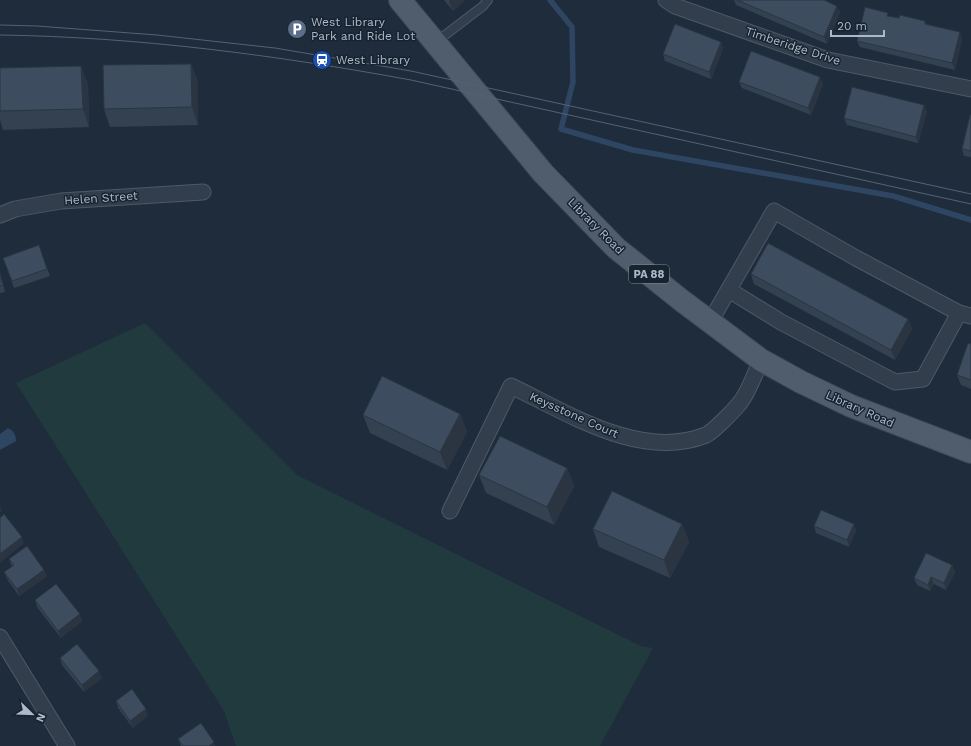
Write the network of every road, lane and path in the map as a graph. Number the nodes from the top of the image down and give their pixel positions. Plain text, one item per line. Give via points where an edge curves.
1 (400, 0) edge
2 (488, 0) edge
3 (666, 0) edge
4 (435, 43) junction
5 (971, 89) edge
6 (203, 192) dead end
7 (0, 215) edge
8 (729, 290) junction
9 (965, 314) edge
10 (710, 322) junction
11 (761, 360) junction
12 (971, 452) edge
13 (450, 511) dead end
14 (0, 637) edge
15 (67, 746) edge

1 - 4 main road, Library Road / PA 88
2 - 4 lane
3 - 5 street, Timberidge Drive via 675,6 828,60
4 - 10 main road, Library Road / PA 88 via 543,173 616,248
6 - 7 street, Helen Street via 61,201 15,209
8 - 9 street via 781,322 895,382 923,379
8 - 9 street via 774,211 856,258
8 - 10 street
10 - 11 main road, Library Road / PA 88
11 - 12 main road, Library Road / PA 88 via 851,406
11 - 13 street, Keysstone Court via 740,403 707,434 680,442 634,440 610,433 511,386
14 - 15 street

